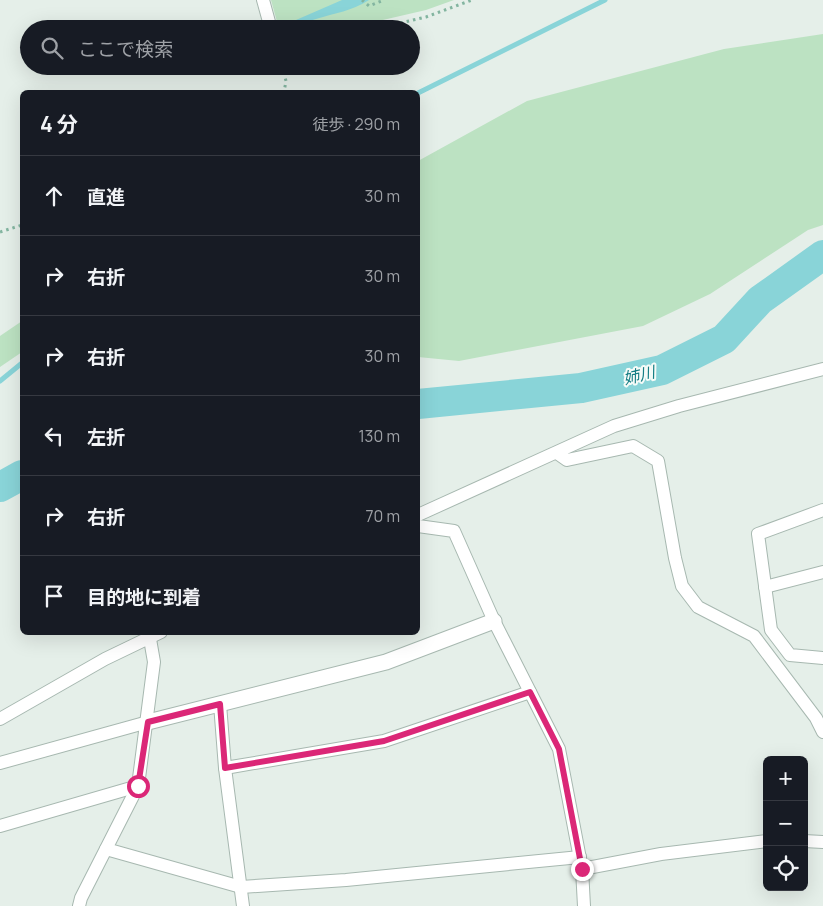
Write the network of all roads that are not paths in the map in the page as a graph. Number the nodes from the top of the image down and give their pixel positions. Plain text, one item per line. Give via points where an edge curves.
1 (263, 0) edge
2 (269, 20) edge
3 (823, 369) edge
4 (557, 453) junction
5 (823, 510) edge
6 (420, 514) edge
7 (420, 526) edge
8 (823, 572) edge
9 (765, 588) junction
10 (494, 621) junction
11 (155, 636) edge
12 (823, 658) edge
13 (530, 692) junction
14 (220, 704) junction
15 (819, 718) edge
16 (0, 719) edge
17 (148, 722) junction
18 (823, 732) edge
19 (0, 763) edge
20 (225, 768) junction
21 (138, 786) junction
22 (0, 826) edge
23 (763, 841) edge
24 (808, 841) edge
25 (823, 842) edge
26 (106, 849) junction
27 (581, 863) junction
28 (241, 887) junction
29 (80, 906) edge
30 (243, 906) edge
31 (584, 906) edge

1 - 2 street
3 - 4 street via 614,426
4 - 6 street
4 - 15 street via 567,460 633,446 658,461 682,586 698,607 754,636
5 - 9 street via 758,534
7 - 10 street via 454,531
8 - 9 street
9 - 12 street via 771,630 790,655
10 - 13 street
10 - 14 street via 386,662
11 - 16 street via 105,659
11 - 17 street
13 - 20 street via 384,741
13 - 27 street via 559,749
14 - 17 street
14 - 20 street
15 - 18 street
17 - 19 street
17 - 21 street
20 - 28 street
21 - 22 street
21 - 26 street
23 - 27 street
24 - 25 street
26 - 28 street
26 - 29 street
27 - 28 street
27 - 31 street
28 - 30 street

